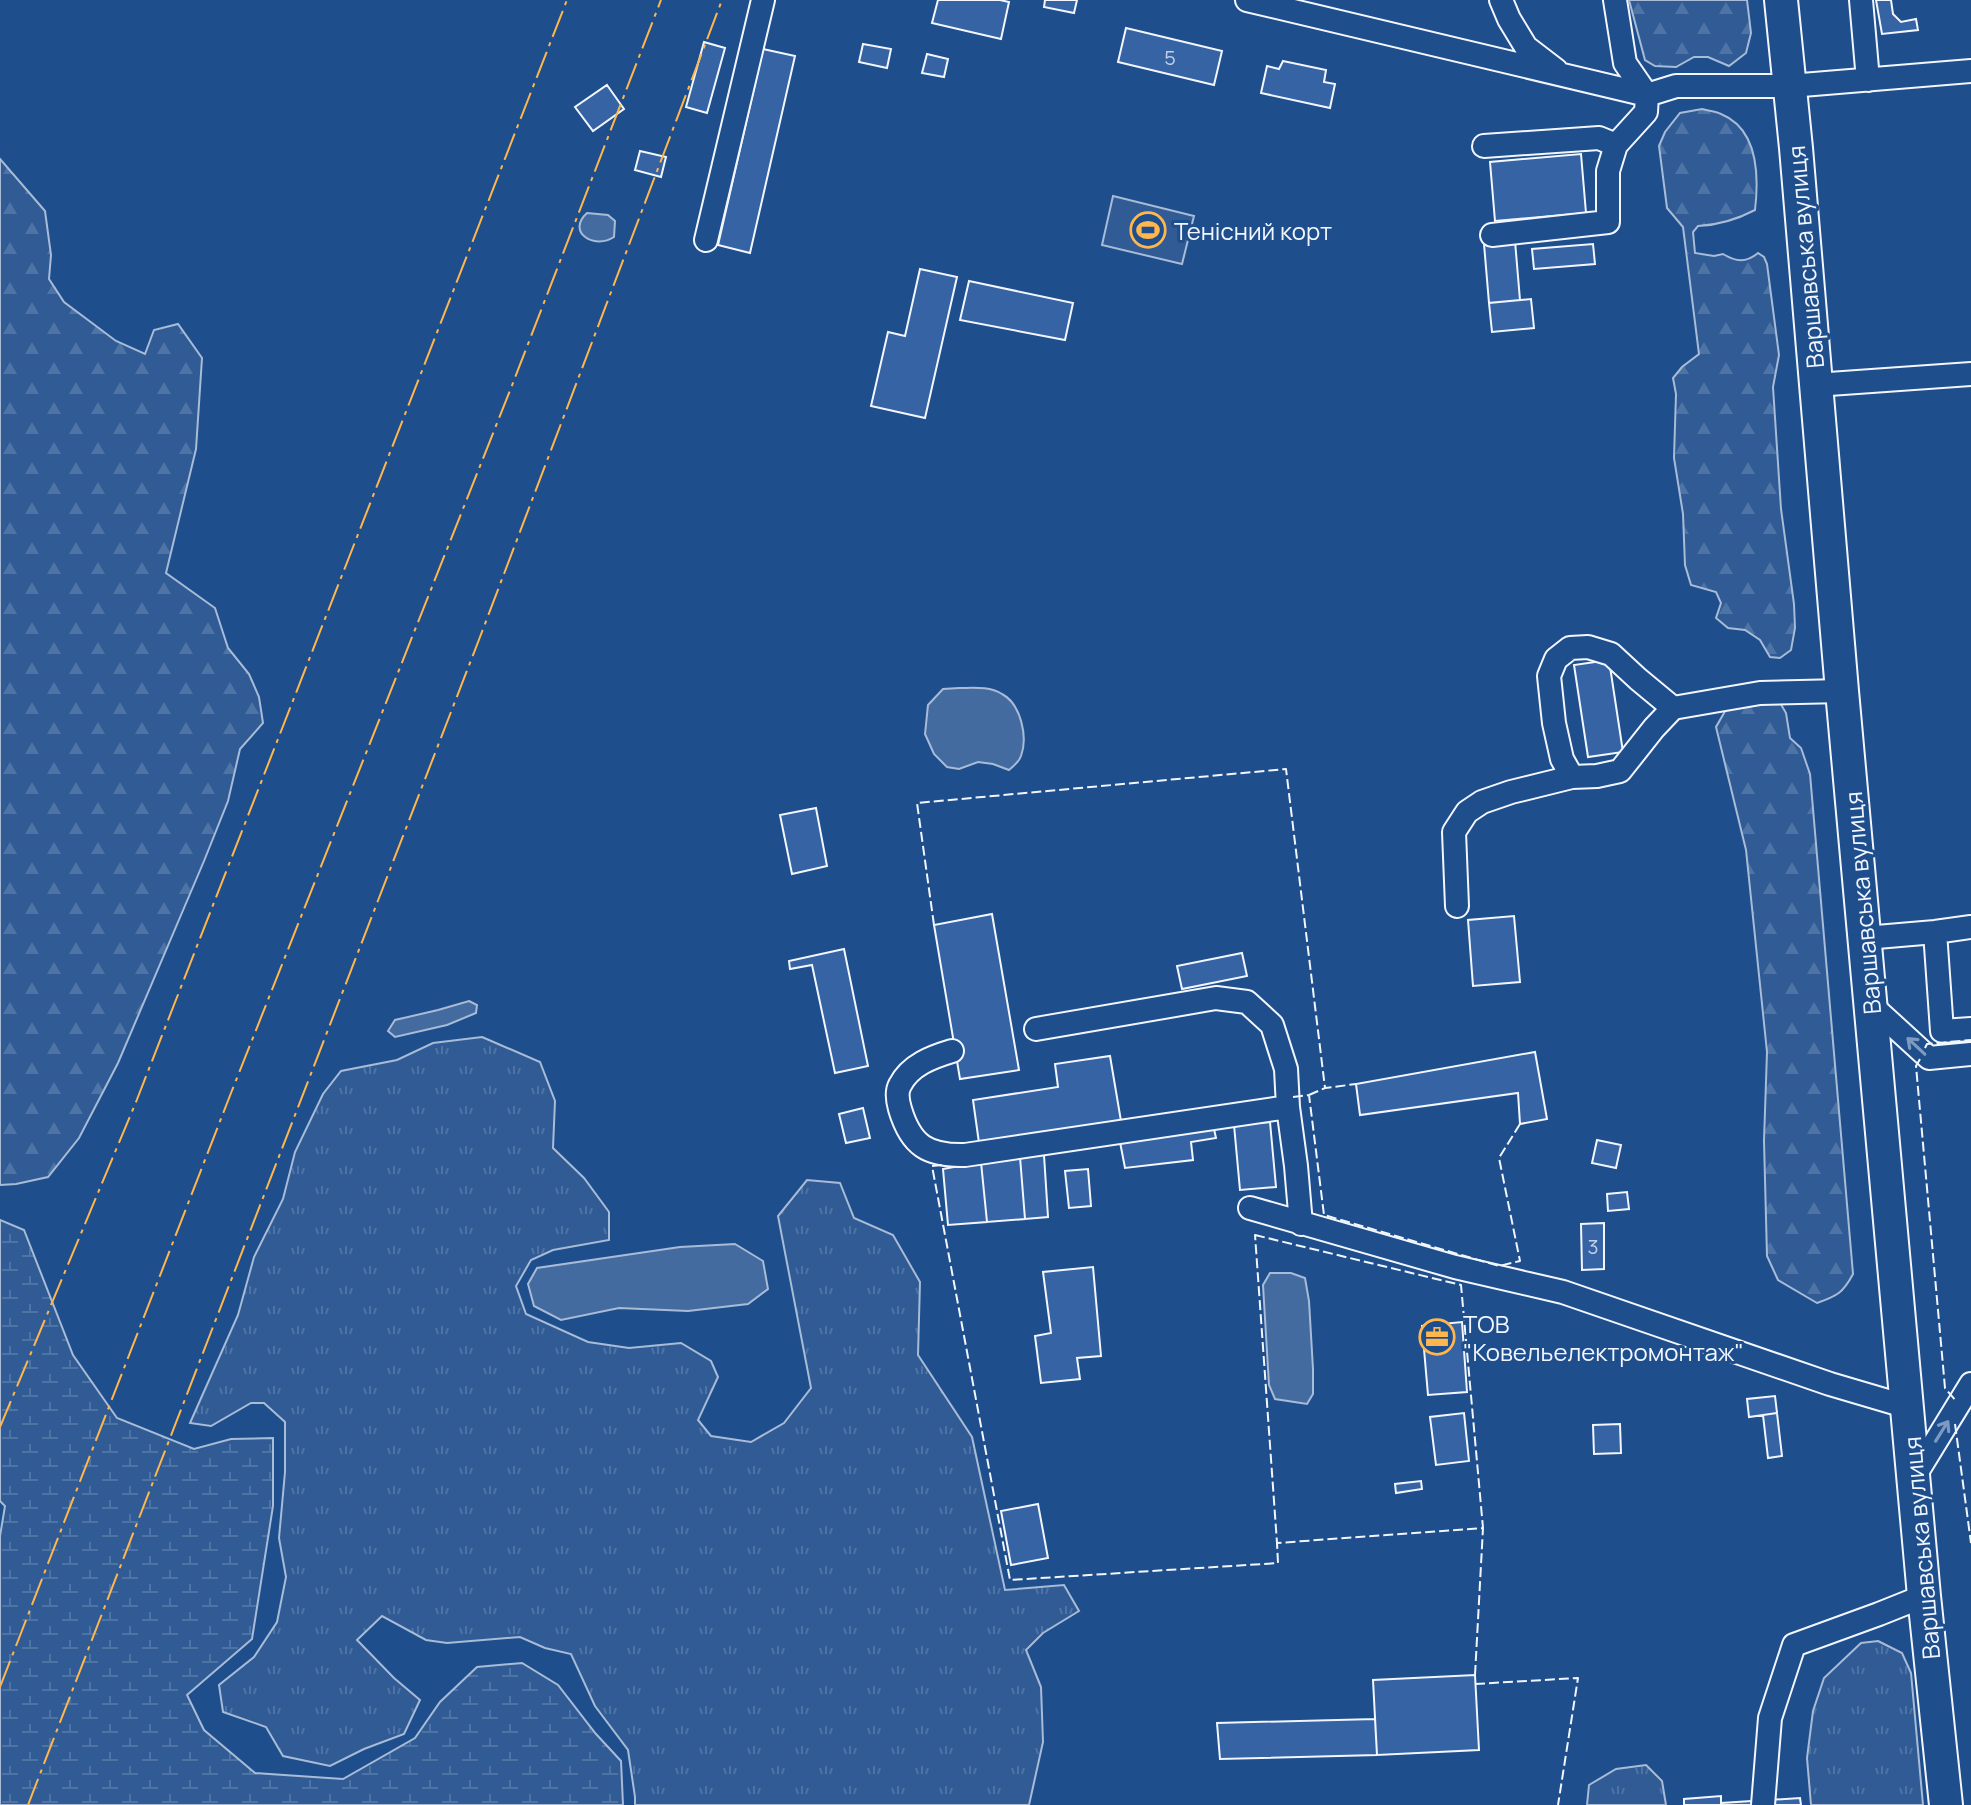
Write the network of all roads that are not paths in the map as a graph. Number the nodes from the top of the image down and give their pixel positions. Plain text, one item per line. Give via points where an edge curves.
1 (763, 0) edge
2 (1247, 0) edge
3 (1501, 0) edge
4 (1615, 0) edge
5 (1781, 0) edge
6 (1861, 0) edge
7 (1971, 71) edge
8 (1563, 76) junction
9 (1868, 80) junction
10 (1790, 86) junction
11 (1647, 95) junction
12 (1616, 145) junction
13 (1484, 146) dead end
14 (1492, 235) dead end
15 (706, 240) dead end
16 (1971, 374) edge
17 (1815, 385) junction
18 (1842, 691) junction
19 (1673, 708) junction
20 (1572, 777) junction
21 (1457, 906) dead end
22 (1971, 927) edge
23 (1935, 932) junction
24 (1865, 938) junction
25 (1871, 1005) junction
26 (1036, 1029) dead end
27 (1971, 1029) edge
28 (952, 1051) dead end
29 (1971, 1054) edge
30 (1288, 1107) junction
31 (1250, 1208) dead end
32 (1301, 1224) junction
33 (1971, 1384) edge
34 (1908, 1407) junction
35 (1914, 1477) junction
36 (1924, 1596) junction
37 (1763, 1805) edge
38 (1946, 1805) edge

1 - 15 street
2 - 8 street
3 - 8 street via 1526,47
4 - 11 street via 1625,63
5 - 10 highway, Варшавська вулиця
6 - 9 street
7 - 9 street
8 - 11 street
9 - 10 street
10 - 11 street via 1676,86
10 - 17 highway, Варшавська вулиця
11 - 12 street via 1646,112
12 - 13 street via 1599,138
12 - 14 street via 1608,171 1608,222
16 - 17 street
17 - 18 highway, Варшавська вулиця
18 - 19 street via 1760,693
18 - 24 highway, Варшавська вулиця
19 - 20 street via 1620,771
19 - 20 street via 1611,654 1570,648 1556,659 1549,676 1562,759
20 - 21 street via 1511,792 1467,812 1454,832
22 - 23 street
23 - 24 street
23 - 27 street via 1942,1031
24 - 25 highway, Варшавська вулиця
29 -> 25 street via 1929,1058
25 - 34 highway, Варшавська вулиця
26 - 30 street via 1216,998 1247,1002 1272,1025 1286,1069
28 - 30 street via 928,1058 898,1087 905,1124 916,1141 944,1156
30 - 32 street
31 - 32 street
32 - 34 street via 1563,1292
35 -> 33 street
34 - 35 highway, Варшавська вулиця
35 - 36 highway, Варшавська вулиця
36 - 37 street via 1794,1645 1770,1718
36 - 38 highway, Варшавська вулиця

